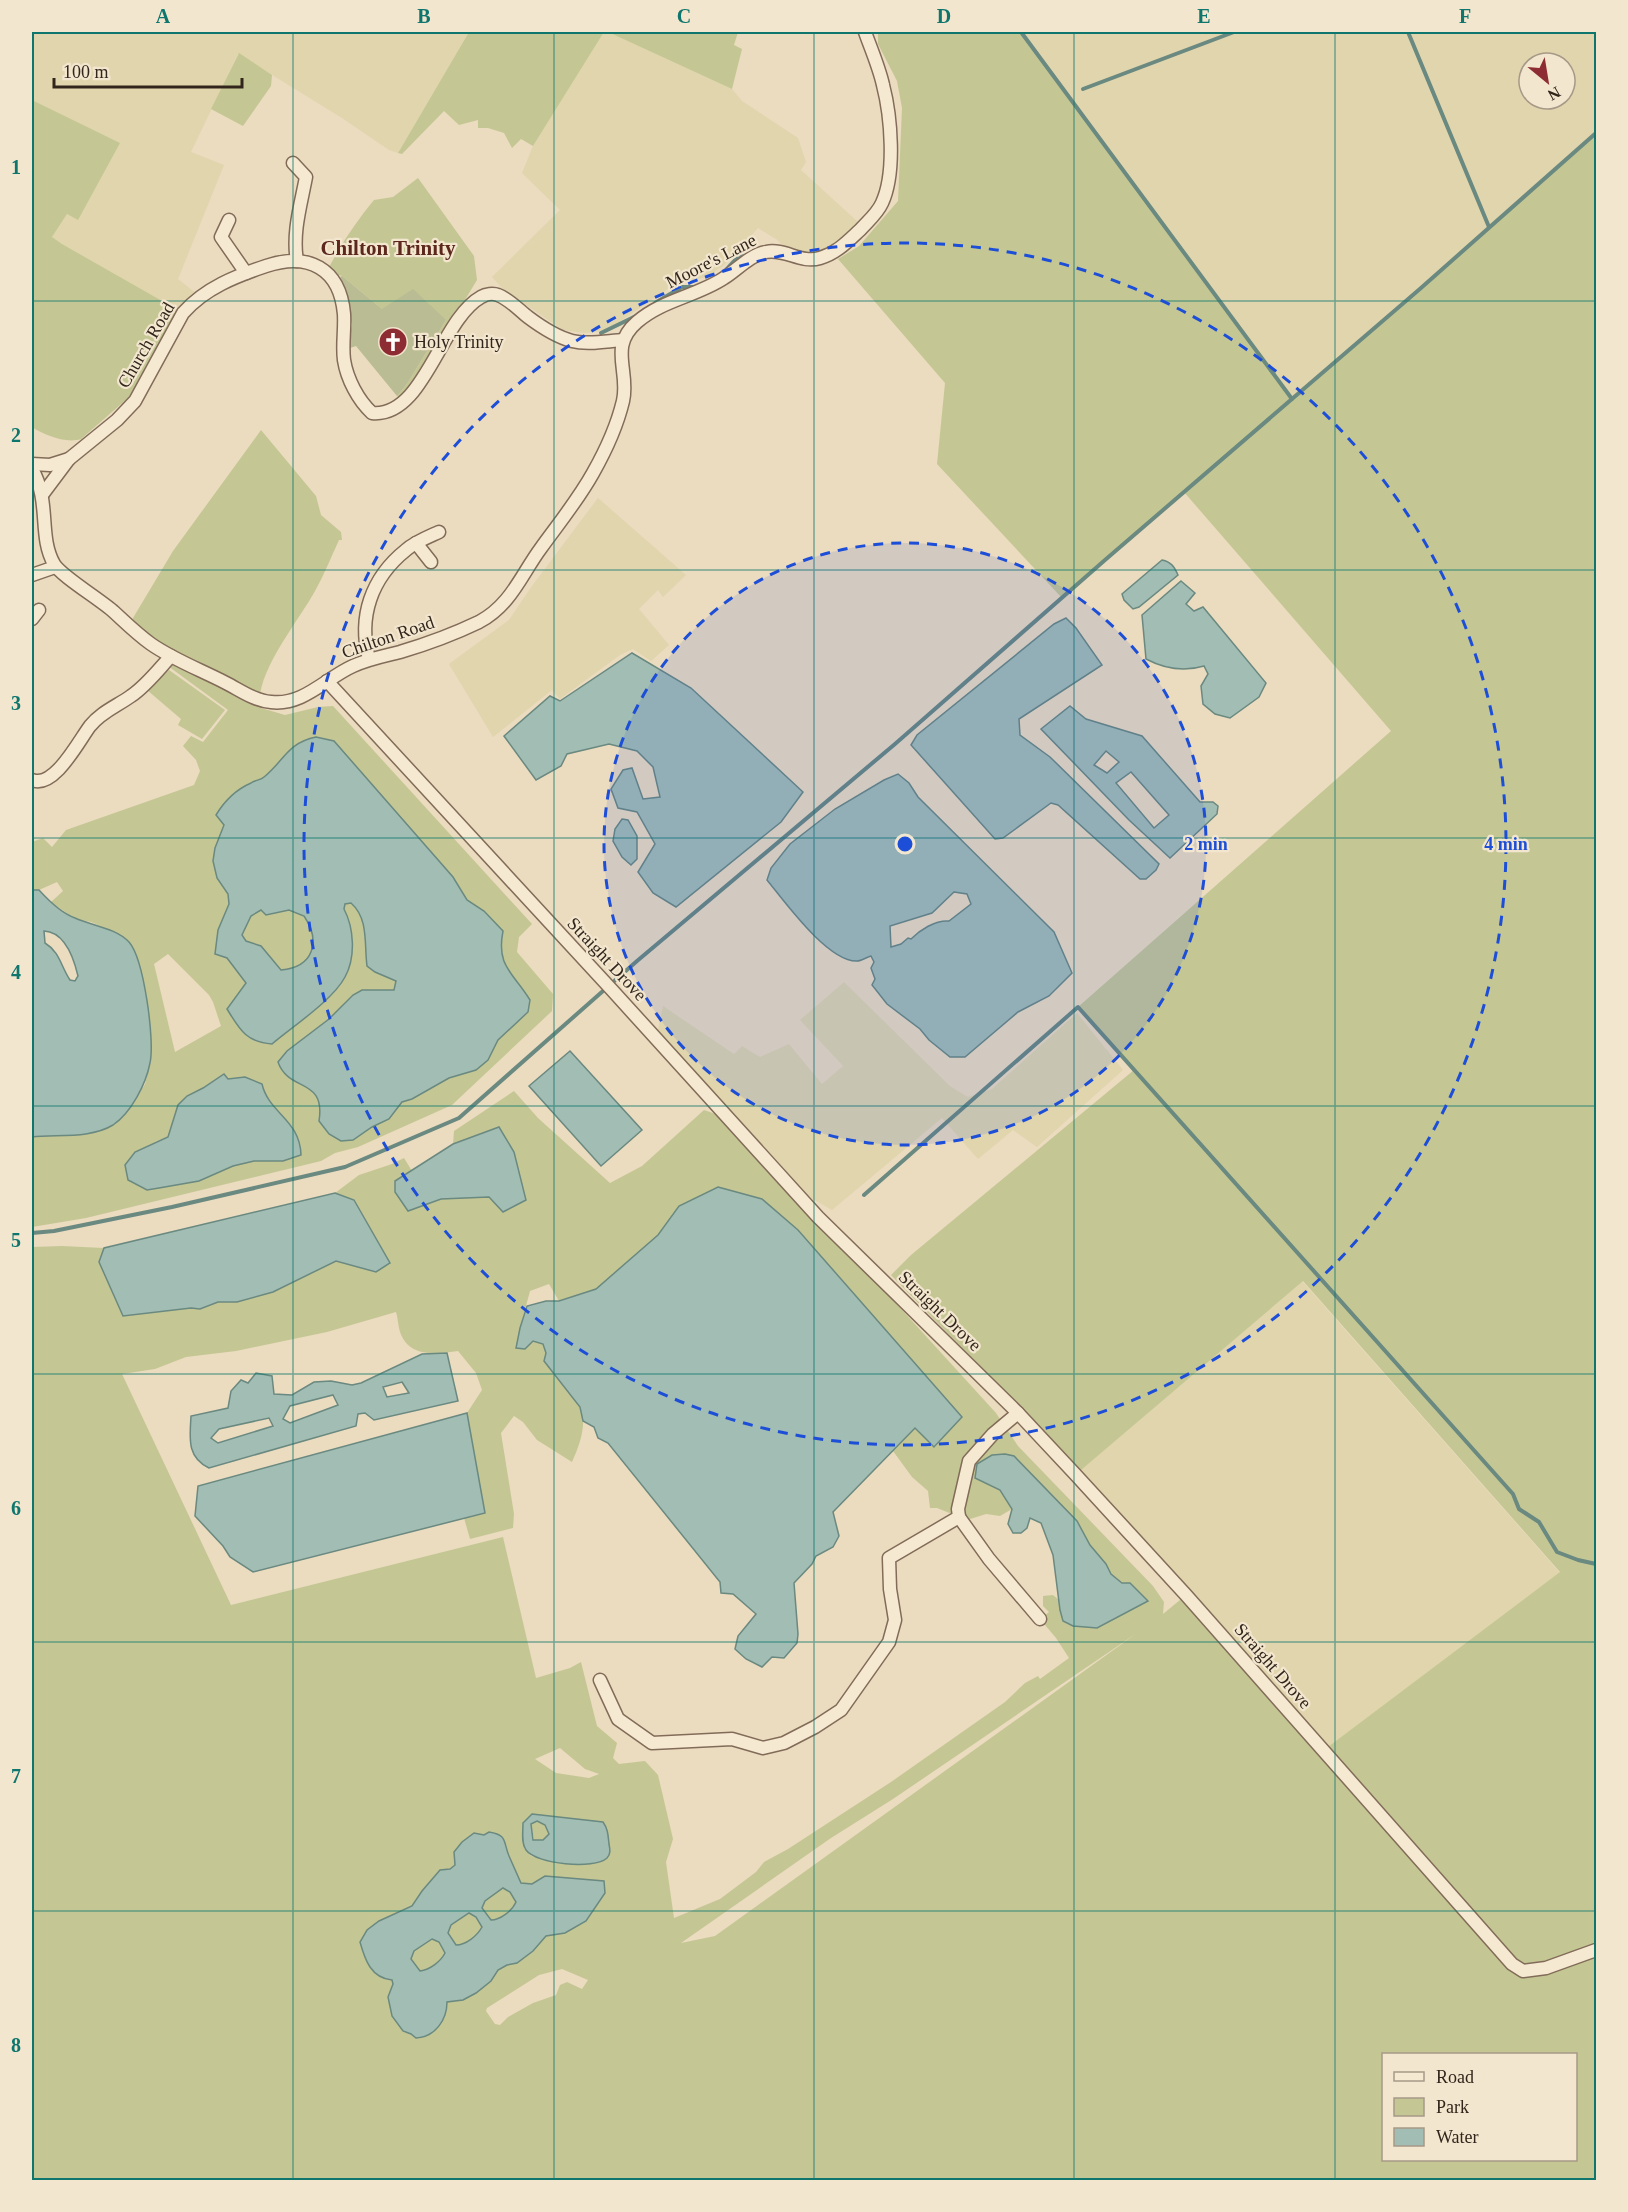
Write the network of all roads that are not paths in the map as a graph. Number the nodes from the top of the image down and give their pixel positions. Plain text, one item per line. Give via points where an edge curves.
1 (865, 32) edge
2 (293, 163) dead end
3 (229, 220) dead end
4 (297, 261) junction
5 (246, 273) junction
6 (623, 340) junction
7 (69, 459) junction
8 (32, 464) edge
9 (32, 469) edge
10 (42, 495) junction
11 (439, 532) dead end
12 (416, 543) junction
13 (431, 562) dead end
14 (55, 567) junction
15 (32, 575) edge
16 (171, 656) junction
17 (369, 660) junction
18 (327, 681) junction
19 (32, 780) edge
20 (1018, 1413) junction
21 (959, 1517) junction
22 (1040, 1619) dead end
23 (600, 1680) dead end
24 (1596, 1950) edge

1 - 6 street, Moore's Lane via 883,82 888,113 887,188 873,216 841,248 818,259 807,260 779,251 759,254 708,287 643,318
2 - 4 street via 306,177 294,248
3 - 5 street via 221,237
4 - 5 street, Church Road via 282,260
4 - 6 street, Church Road via 322,269 336,284 344,312 345,362 356,391 372,413 388,412 404,402 460,317 488,294 499,295 530,319 574,341
5 - 7 street, Church Road via 194,301 183,313 135,401
6 - 17 street, Chilton Road via 620,357 624,397 610,441 579,498 536,555 513,594 496,612 478,622
7 - 8 street, Church Road via 50,465
7 - 10 street, Church Road
9 - 10 street
10 - 14 street via 47,545
11 - 12 street
12 - 13 street
12 - 17 street via 389,567 368,603 364,633
14 - 15 street
14 - 16 street, Chilton Road
16 - 18 street, Chilton Road via 267,702 296,699
16 - 19 street via 132,695 92,723 48,779
17 - 18 street, Chilton Road
18 - 20 street, Straight Drove via 818,1217
20 - 21 street via 969,1461
20 - 24 street, Straight Drove via 1186,1595 1512,1964 1523,1971 1546,1968
21 - 22 street
21 - 23 street via 889,1558 895,1620 889,1642 841,1710 784,1743 763,1748 732,1739 652,1743 618,1719

